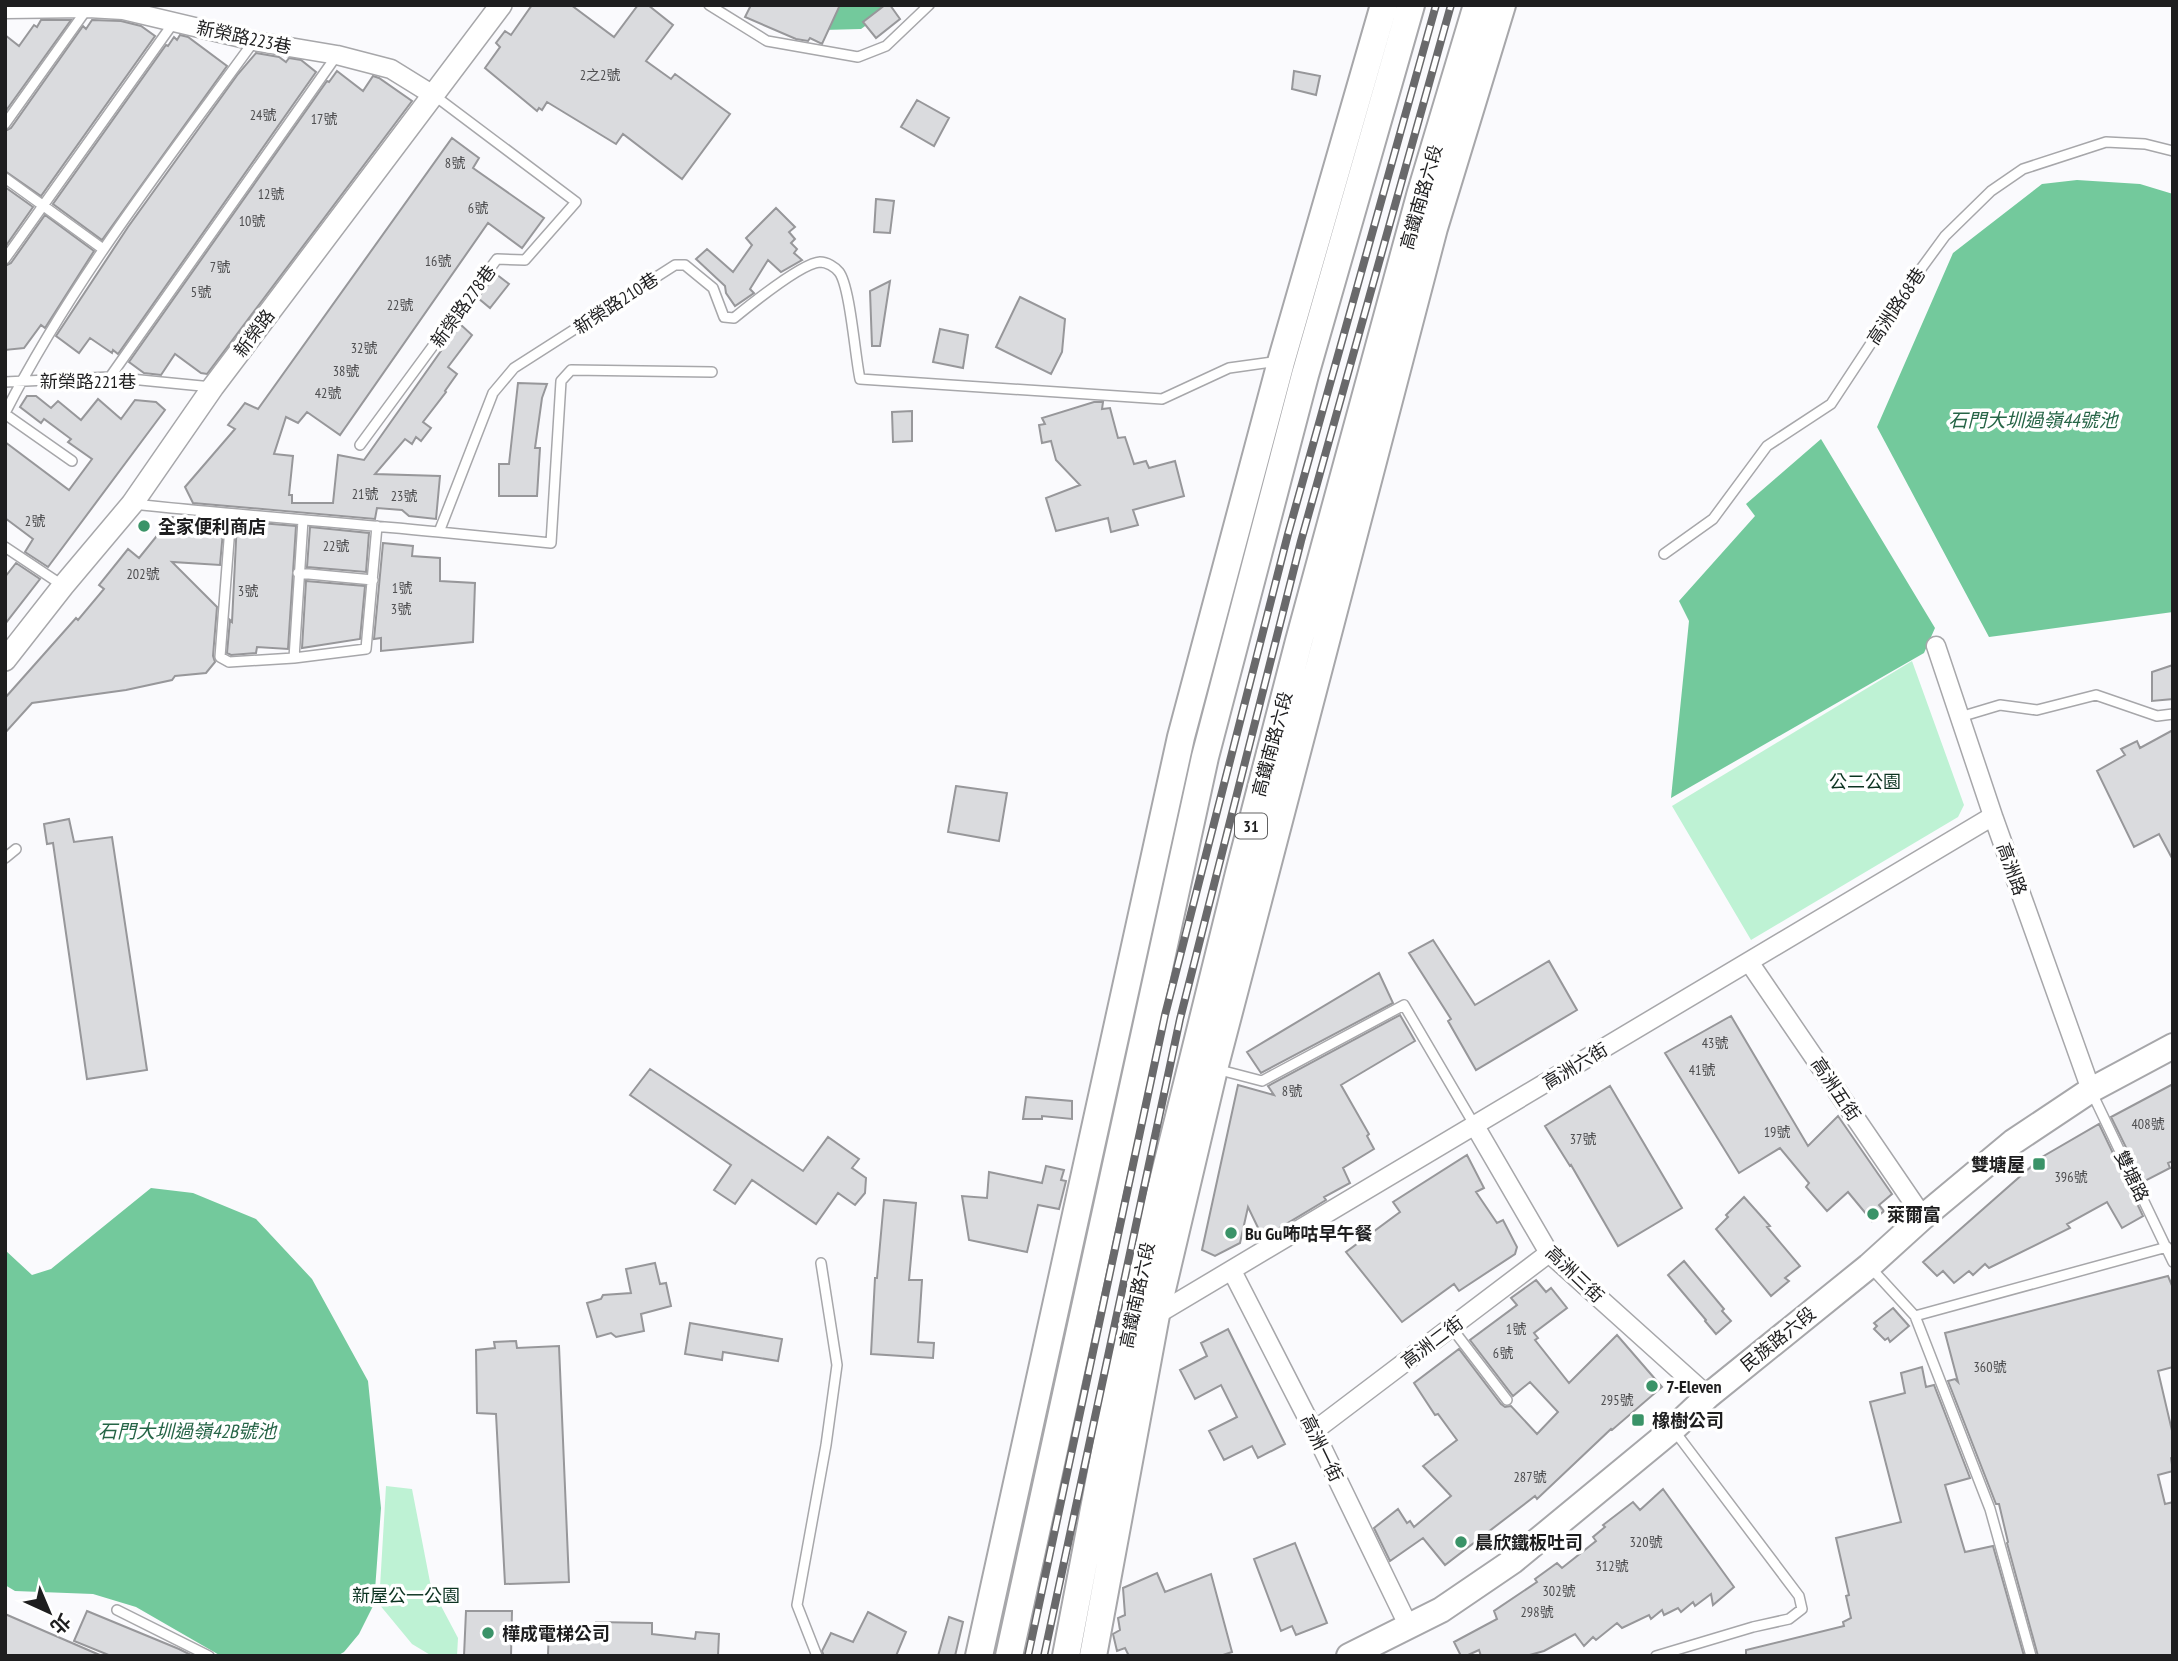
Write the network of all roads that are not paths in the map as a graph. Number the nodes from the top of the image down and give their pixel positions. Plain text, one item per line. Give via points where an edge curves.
1 (501, 5) edge
2 (709, 5) edge
3 (929, 5) edge
4 (1384, 5) edge
5 (1411, 5) edge
6 (1477, 5) edge
7 (1502, 5) edge
8 (88, 8) junction
9 (5, 9) edge
10 (174, 22) junction
11 (254, 41) junction
12 (337, 55) junction
13 (433, 95) junction
14 (5, 124) edge
15 (2173, 151) edge
16 (5, 177) edge
17 (43, 205) junction
18 (103, 249) junction
19 (5, 259) edge
20 (1281, 362) junction
21 (712, 372) dead end
22 (110, 377) junction
23 (5, 382) edge
24 (22, 382) junction
25 (213, 387) junction
26 (5, 414) edge
27 (360, 445) dead end
28 (72, 461) dead end
29 (132, 504) junction
30 (231, 514) junction
31 (303, 520) junction
32 (377, 526) junction
33 (439, 532) junction
34 (5, 547) edge
35 (1664, 554) dead end
36 (298, 573) junction
37 (373, 580) junction
38 (63, 586) junction
39 (1299, 641) junction
40 (1936, 646) dead end
41 (293, 658) junction
42 (1201, 658) junction
43 (5, 660) edge
44 (2173, 714) edge
45 (1960, 717) junction
46 (1205, 757) junction
47 (1294, 763) junction
48 (1993, 816) junction
49 (16, 849) dead end
50 (5, 858) edge
51 (1749, 962) junction
52 (2173, 1046) edge
53 (1214, 1069) junction
54 (2091, 1090) junction
55 (1475, 1126) junction
56 (1923, 1217) junction
57 (2167, 1247) junction
58 (1549, 1253) junction
59 (2173, 1262) edge
60 (821, 1263) dead end
61 (1869, 1266) junction
62 (1232, 1271) junction
63 (1156, 1315) junction
64 (1915, 1316) junction
65 (1451, 1327) junction
66 (1708, 1396) junction
67 (1507, 1400) dead end
68 (1673, 1429) junction
69 (1314, 1431) junction
70 (117, 1611) dead end
71 (1409, 1627) junction
72 (1097, 1651) edge
73 (1366, 1652) edge
74 (209, 1656) edge
75 (817, 1656) edge
76 (979, 1656) edge
77 (1009, 1656) edge
78 (1066, 1656) edge
79 (1656, 1656) edge
80 (2031, 1656) edge

1 - 13 street, 新榮路
2 - 3 lane via 767,41 858,57 886,46
4 - 20 main road
5 - 46 main road via 1305,376
6 - 39 main road, 高鐵南路六段 / 31 via 1421,192
7 - 47 main road, 高鐵南路六段 / 31 via 1434,228
8 - 9 street, 新榮路223巷
8 - 10 street, 新榮路223巷 via 123,10
8 - 14 lane
10 - 11 street, 新榮路223巷
10 - 17 lane
11 - 12 street, 新榮路223巷
11 - 18 lane
12 - 13 street, 新榮路223巷 via 391,69
12 - 22 lane
13 - 25 street, 新榮路
13 - 27 lane, 新榮路278巷 via 576,202 525,260 497,259
15 - 35 lane, 高洲路68巷 via 2106,142 2023,169 1991,191 1945,236 1830,404 1767,446 1713,519
16 - 17 lane
17 - 18 lane
17 - 19 lane
18 - 24 lane
20 - 33 lane, 新榮路210巷 via 1229,368 1162,399 860,379 845,288 839,272 831,266 811,264 734,318 724,317 713,288 685,265 675,265 514,368 488,402
20 - 42 main road
21 - 33 lane via 571,370 561,381 551,543
22 - 24 lane, 新榮路221巷
22 - 25 lane, 新榮路221巷
23 - 24 lane, 新榮路221巷
24 - 26 lane
25 - 29 street, 新榮路
26 - 28 lane
29 - 30 lane
29 - 38 street, 新榮路
30 - 31 lane
30 - 41 lane via 220,657 229,662
31 - 32 lane
31 - 36 lane
32 - 33 lane
32 - 37 lane
34 - 38 lane
36 - 37 lane
36 - 41 lane
37 - 41 lane via 366,649
38 - 43 street, 新榮路
39 - 47 main road
39 - 78 main road, 高鐵南路六段 / 31 via 1134,1299
40 - 45 street, 高洲路
42 - 46 main road
42 - 76 main road
44 - 45 lane via 2157,716 2096,695 2037,710 2000,705
45 - 48 street, 高洲路
46 - 77 main road
47 - 53 main road, 高鐵南路六段 / 31
48 - 51 street, 高洲六街
48 - 54 street, 高洲路
49 - 50 lane
51 - 55 street, 高洲六街
51 - 56 street, 高洲五街
52 - 54 main road, 民族路六段
53 - 55 lane via 1262,1081 1404,1005
53 - 63 main road, 高鐵南路六段 / 31
54 - 56 main road, 民族路六段 via 2013,1142
54 - 57 lane, 雙塘路
55 - 58 street, 高洲三街
55 - 62 street, 高洲六街
56 - 61 main road, 民族路六段
57 - 59 lane, 雙塘路
57 - 64 lane
58 - 65 street, 高洲二街
58 - 66 street, 高洲三街
60 - 75 lane via 837,1365 797,1605
61 - 64 lane
61 - 66 main road, 民族路六段
62 - 63 street, 高洲六街
62 - 69 street, 高洲一街
63 - 72 main road, 高鐵南路六段 / 31
64 - 80 lane via 1990,1508
65 - 67 lane
65 - 69 street, 高洲二街
66 - 68 main road, 民族路六段
68 - 71 main road, 民族路六段 via 1513,1561
68 - 79 lane via 1798,1596 1802,1609 1789,1619
69 - 71 street, 高洲一街
70 - 74 lane
71 - 73 main road, 民族路六段

